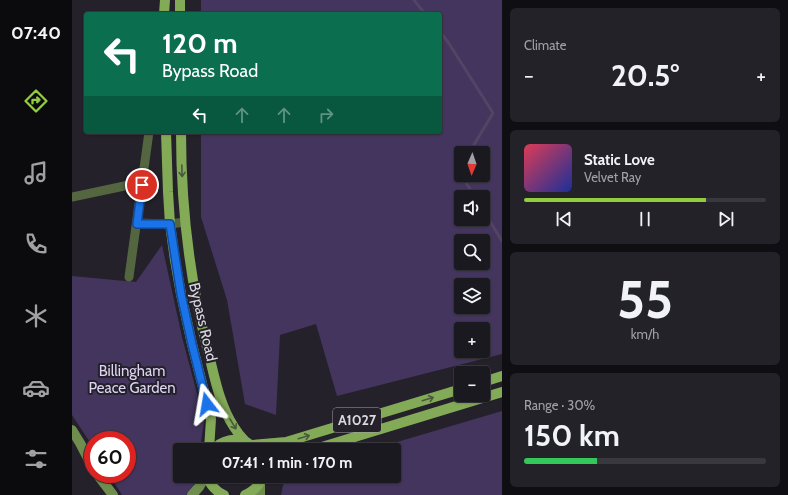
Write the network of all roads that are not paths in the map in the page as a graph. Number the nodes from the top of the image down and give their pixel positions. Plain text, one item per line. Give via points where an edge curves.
1 (164, 0) edge
2 (180, 0) edge
3 (164, 12) edge
4 (180, 12) edge
5 (149, 134) edge
6 (166, 134) edge
7 (181, 134) edge
8 (142, 185) junction
9 (72, 197) edge
10 (185, 222) junction
11 (137, 224) junction
12 (170, 224) junction
13 (129, 277) dead end
14 (502, 376) edge
15 (490, 380) edge
16 (454, 391) edge
17 (502, 392) edge
18 (72, 430) edge
19 (209, 443) edge
20 (222, 443) edge
21 (245, 443) edge
22 (249, 443) edge
23 (274, 443) edge
24 (335, 443) edge
25 (84, 451) edge
26 (101, 483) edge
27 (104, 483) edge
28 (202, 483) edge
29 (210, 483) edge
30 (259, 483) edge
31 (262, 483) edge
32 (107, 495) edge
33 (114, 495) edge
34 (192, 495) edge
35 (224, 495) edge
36 (245, 495) edge
37 (260, 495) edge

1 - 3 main road
2 - 4 main road
5 - 8 street
6 - 12 main road, Bypass Road
7 -> 10 main road, Bypass Road
8 - 9 street via 129,185
8 - 11 street
10 - 12 street
10 -> 22 main road, Bypass Road via 195,290 214,375 233,427
11 - 12 street
11 - 13 street
12 - 19 main road, Bypass Road via 181,294 211,419
14 - 15 main road
23 -> 16 main road, A1027 via 286,442
17 - 24 main road, A1027
18 - 25 street
20 - 21 main road, A1027 via 236,440
26 - 32 street
27 - 33 street
28 - 34 street
29 - 35 main road
30 - 36 main road via 254,491
31 - 37 street

